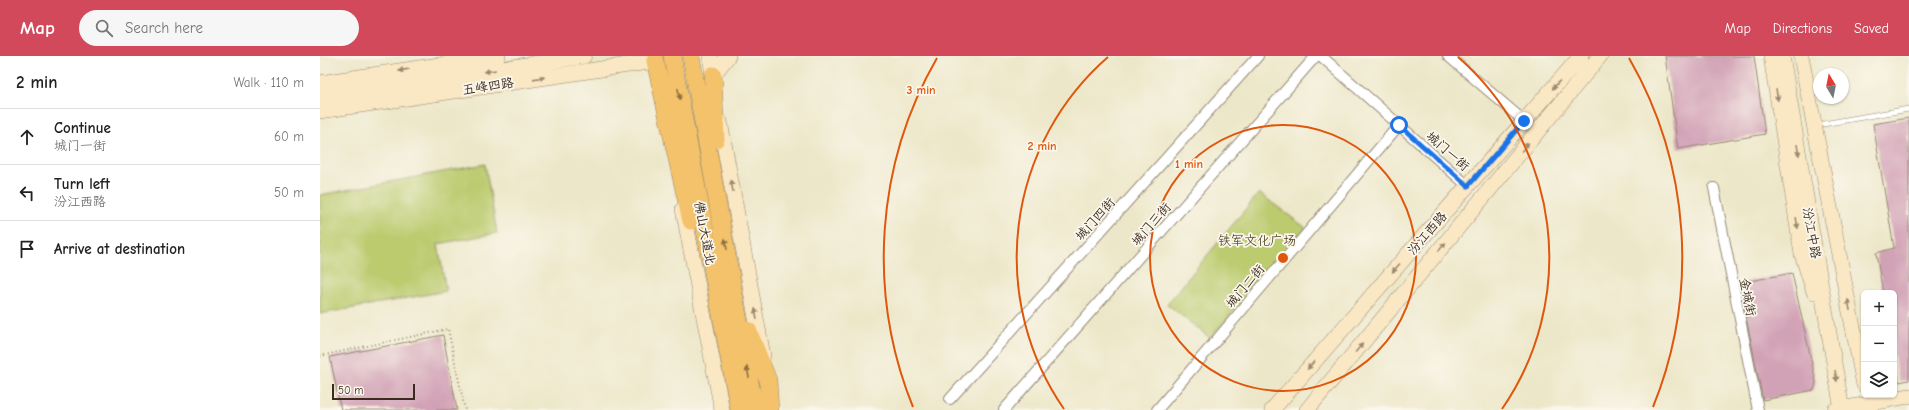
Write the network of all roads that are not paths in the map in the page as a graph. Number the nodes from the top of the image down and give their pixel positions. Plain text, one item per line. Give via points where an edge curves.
1 (498, 56) edge
2 (584, 56) edge
3 (672, 56) edge
4 (691, 56) edge
5 (710, 56) edge
6 (728, 56) edge
7 (1258, 56) edge
8 (1316, 56) edge
9 (1321, 56) edge
10 (1448, 56) edge
11 (1581, 56) edge
12 (1600, 56) edge
13 (1771, 56) edge
14 (1782, 56) edge
15 (1801, 56) edge
16 (1811, 56) edge
17 (655, 58) edge
18 (713, 75) junction
19 (320, 83) edge
20 (507, 83) junction
21 (357, 98) junction
22 (1909, 109) edge
23 (323, 111) edge
24 (1524, 121) junction
25 (1823, 124) junction
26 (1399, 125) junction
27 (1468, 186) junction
28 (1714, 188) dead end
29 (718, 199) junction
30 (1841, 263) junction
31 (735, 294) junction
32 (1831, 343) junction
33 (1861, 369) edge
34 (768, 380) junction
35 (1909, 396) edge
36 (950, 399) dead end
37 (1867, 403) edge
38 (722, 410) edge
39 (728, 410) edge
40 (739, 410) edge
41 (755, 410) edge
42 (770, 410) edge
43 (774, 410) edge
44 (1004, 410) edge
45 (1157, 410) edge
46 (1272, 410) edge
47 (1307, 410) edge
48 (1758, 410) edge
49 (1840, 410) edge

1 -> 19 main road
2 -> 21 main road, 五峰四路
3 -> 40 highway, 佛山大道北
4 - 29 highway, 佛山大道北
5 - 18 main road
6 - 18 main road
7 - 36 street, 城门四街
8 - 44 street, 城门三街
9 - 26 street, 城门一街
10 - 24 street
11 -> 24 main road, 汾江西路
47 -> 12 main road, 汾江西路
13 -> 32 main road via 1802,254
14 -> 32 main road, 汾江中路
15 - 30 main road, 汾江中路
16 - 25 main road
20 -> 17 main road, 五峰四路
17 - 38 main road
17 - 39 highway via 688,206
18 - 29 highway
34 -> 18 main road
20 - 21 main road, 五峰四路
20 - 23 main road via 483,94
21 - 23 main road, 五峰四路
22 - 25 lane
24 - 27 main road, 汾江西路
25 - 30 main road via 1835,195
26 - 27 street, 城门一街
26 - 45 street, 城门二街
27 -> 46 main road, 汾江西路
28 - 48 street, 金城街
31 -> 29 highway, 佛山大道北
33 -> 30 main road, 汾江中路
31 - 34 highway
41 -> 31 highway, 佛山大道北
32 -> 49 main road, 汾江中路
34 - 42 highway
34 - 43 main road
35 - 37 main road
37 - 49 main road

